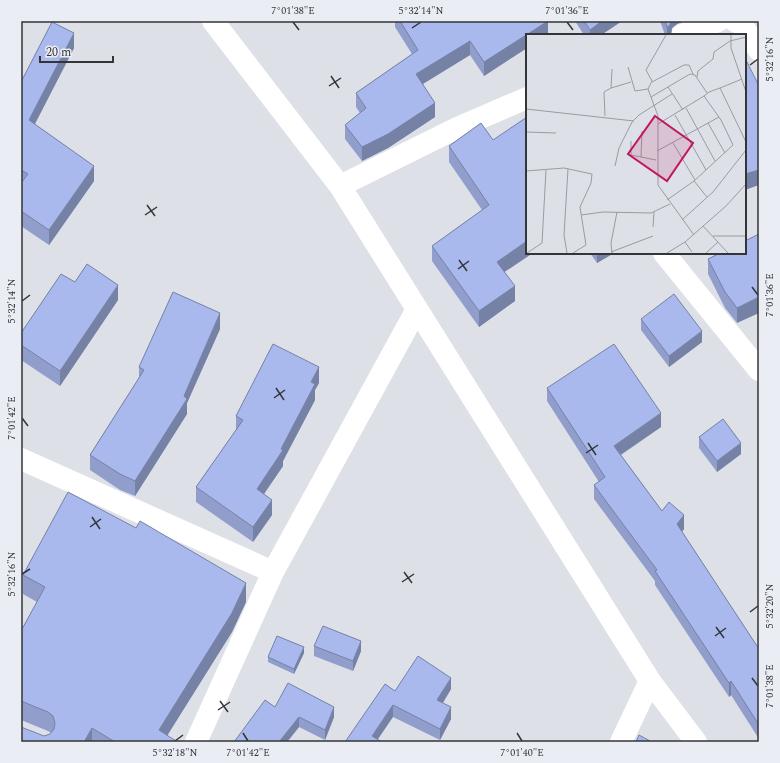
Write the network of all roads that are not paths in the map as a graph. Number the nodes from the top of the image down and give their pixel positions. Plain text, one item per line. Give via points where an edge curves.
1 (213, 21) edge
2 (718, 21) edge
3 (735, 21) edge
4 (685, 34) edge
5 (759, 50) edge
6 (526, 98) edge
7 (340, 186) junction
8 (665, 254) edge
9 (417, 309) junction
10 (759, 370) edge
11 (21, 459) edge
12 (273, 572) junction
13 (650, 681) junction
14 (196, 742) edge
15 (621, 742) edge
16 (696, 742) edge

1 - 7 street
2 - 4 street
3 - 5 street via 742,25
6 - 7 street via 457,128
7 - 9 street
8 - 10 street
9 - 12 street
9 - 13 street
11 - 12 street
12 - 14 street
13 - 15 street
13 - 16 street

